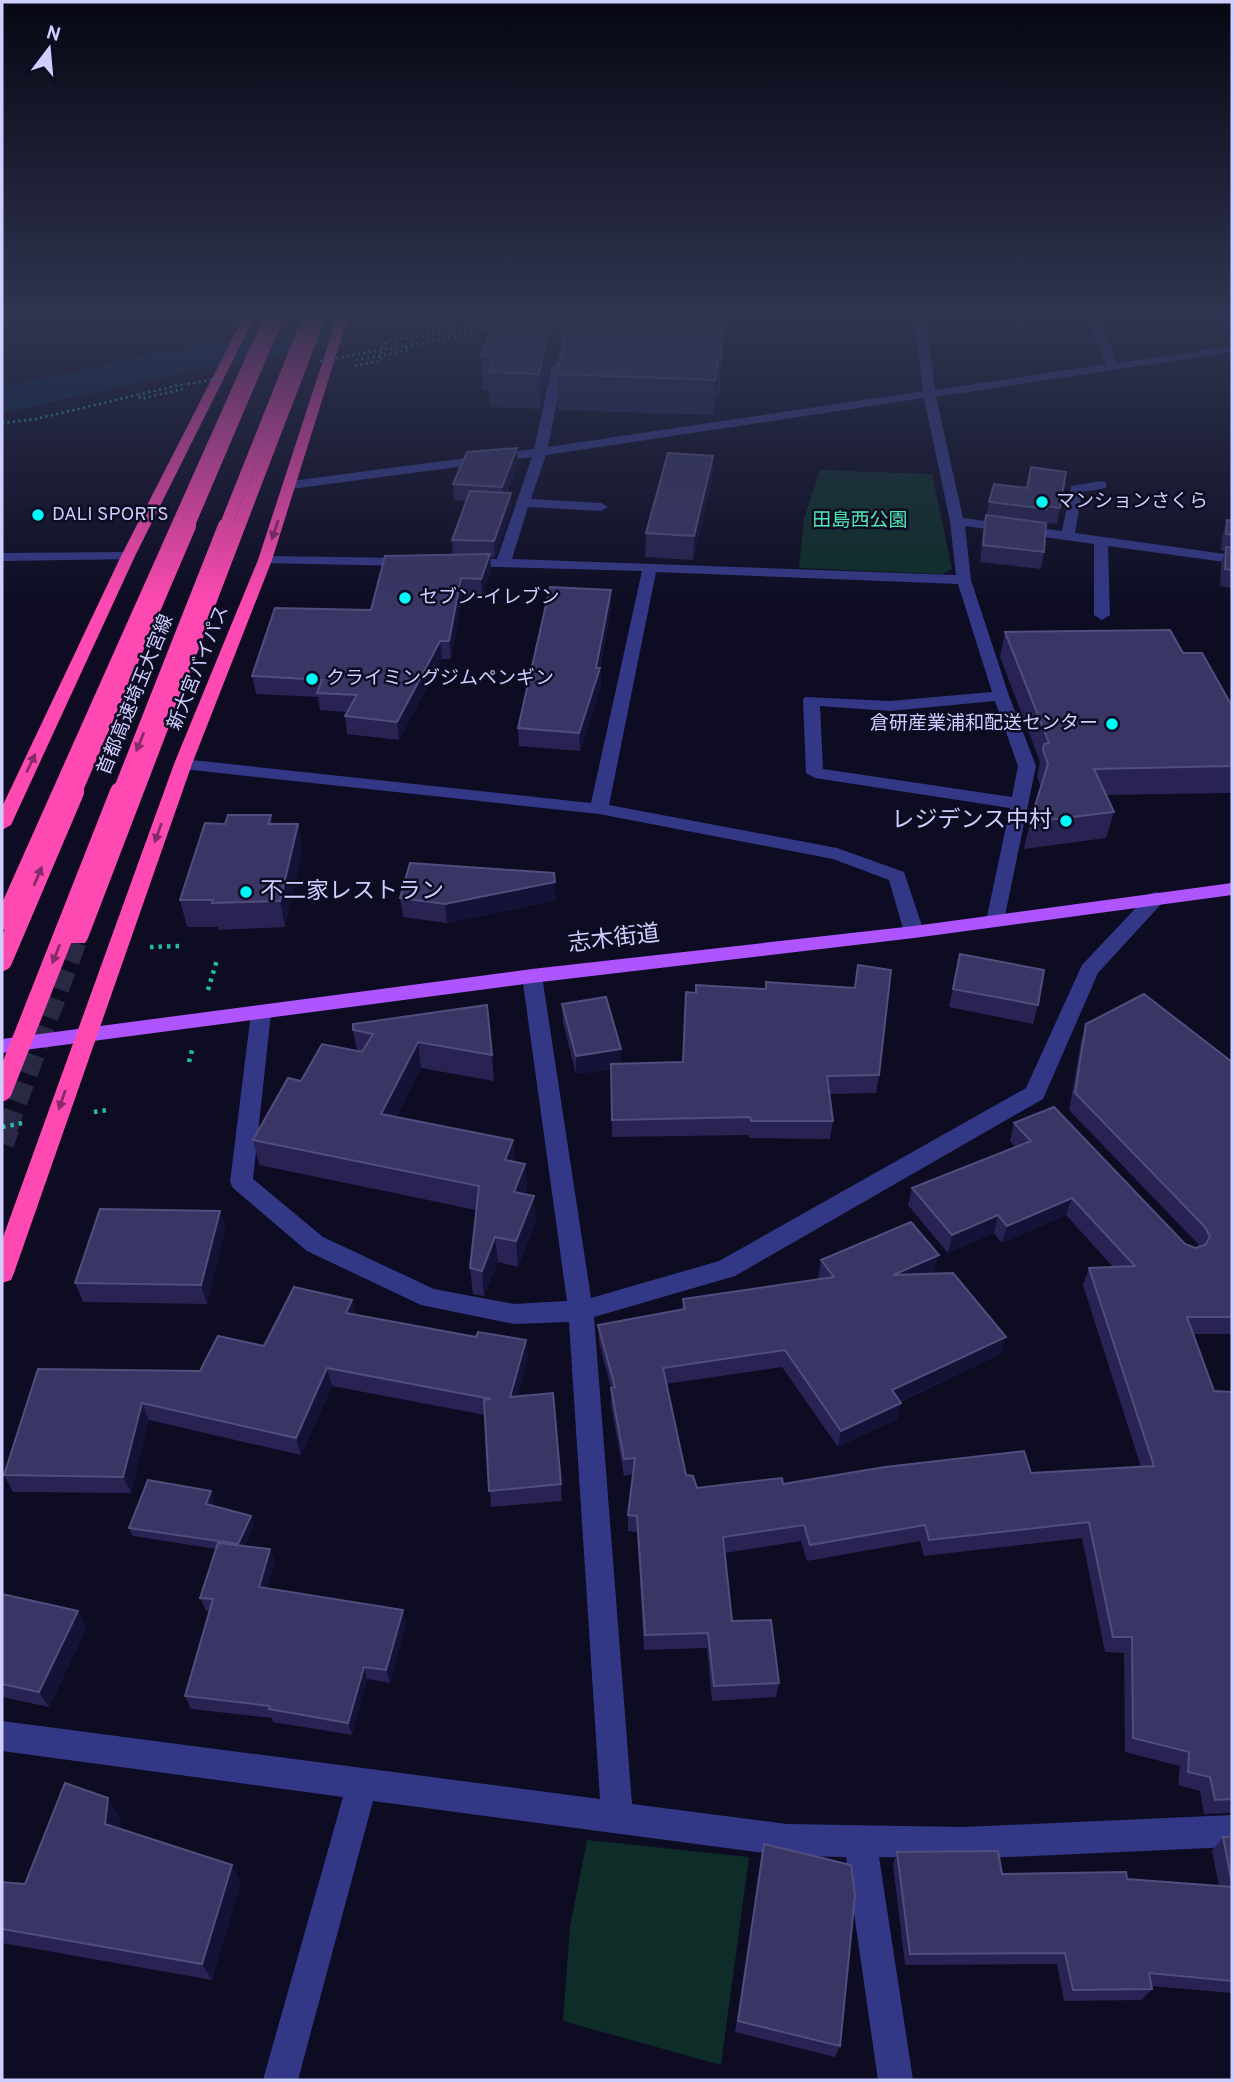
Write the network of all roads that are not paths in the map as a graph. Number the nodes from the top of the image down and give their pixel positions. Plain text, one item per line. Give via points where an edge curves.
1 (202, 411) edge
2 (228, 411) edge
3 (237, 411) edge
4 (278, 411) edge
5 (284, 411) edge
6 (314, 411) edge
7 (549, 411) edge
8 (805, 411) edge
9 (933, 411) edge
10 (540, 452) junction
11 (290, 485) junction
12 (1101, 485) dead end
13 (523, 503) junction
14 (601, 507) dead end
15 (957, 521) junction
16 (1069, 535) junction
17 (1101, 540) junction
18 (128, 556) junction
19 (2, 557) edge
20 (1232, 559) edge
21 (265, 560) junction
22 (422, 562) edge
23 (449, 562) edge
24 (503, 563) junction
25 (650, 567) junction
26 (964, 580) junction
27 (1102, 615) dead end
28 (1001, 696) junction
29 (183, 764) junction
30 (1021, 804) junction
31 (598, 809) junction
32 (2, 825) edge
33 (1232, 889) edge
34 (1156, 898) junction
35 (996, 921) junction
36 (2, 924) edge
37 (914, 932) junction
38 (78, 938) tunnel mouth
39 (2, 961) edge
40 (532, 976) junction
41 (261, 1013) junction
42 (85, 1036) junction
43 (2, 1046) edge
44 (2, 1091) edge
45 (1035, 1093) junction
46 (1055, 1113) edge
47 (2, 1273) edge
48 (581, 1311) junction
49 (2, 1735) edge
50 (362, 1785) junction
51 (617, 1818) junction
52 (1232, 1832) edge
53 (860, 1840) junction
54 (280, 2080) edge
55 (895, 2080) edge

1 - 18 highway
2 - 36 highway
39 -> 3 highway, 首都高速埼玉大宮線, bridge
4 -> 44 highway, 首都高速埼玉大宮線, bridge
5 - 38 highway, 新大宮バイパス
6 - 11 highway, 新大宮バイパス
7 - 10 street
8 - 10 street
9 - 15 street
10 - 11 street
10 - 13 street
11 -> 21 highway, 新大宮バイパス
12 - 16 street via 1076,489
13 - 14 street
13 - 24 street
15 - 16 street
15 - 26 street
16 - 17 street
17 - 20 street
17 - 27 street
18 - 19 street
32 -> 18 highway
21 - 22 street
21 - 29 highway, 新大宮バイパス
23 - 24 street
24 - 25 street
25 - 26 street
25 - 31 street
26 - 28 street
28 - 30 street via 1027,766
28 - 30 street via 890,706 811,699 815,773
29 - 31 street
29 -> 42 highway, 新大宮バイパス
30 - 35 street
31 - 37 street via 837,854 897,876
33 - 34 main road, 志木街道
34 - 35 main road, 志木街道
34 - 45 street via 1089,970
35 - 37 main road, 志木街道
37 - 40 main road, 志木街道
40 - 41 main road, 志木街道
40 - 48 street
41 - 42 main road, 志木街道
41 - 48 street via 241,1182 315,1244 430,1298 514,1314
42 - 43 main road, 志木街道
42 -> 47 highway, 新大宮バイパス
45 - 46 street
45 - 48 street via 726,1269
48 - 51 street
49 - 50 street
50 - 51 street
50 - 54 street
51 - 53 street via 787,1840
52 - 53 street via 963,1843
53 - 55 street

